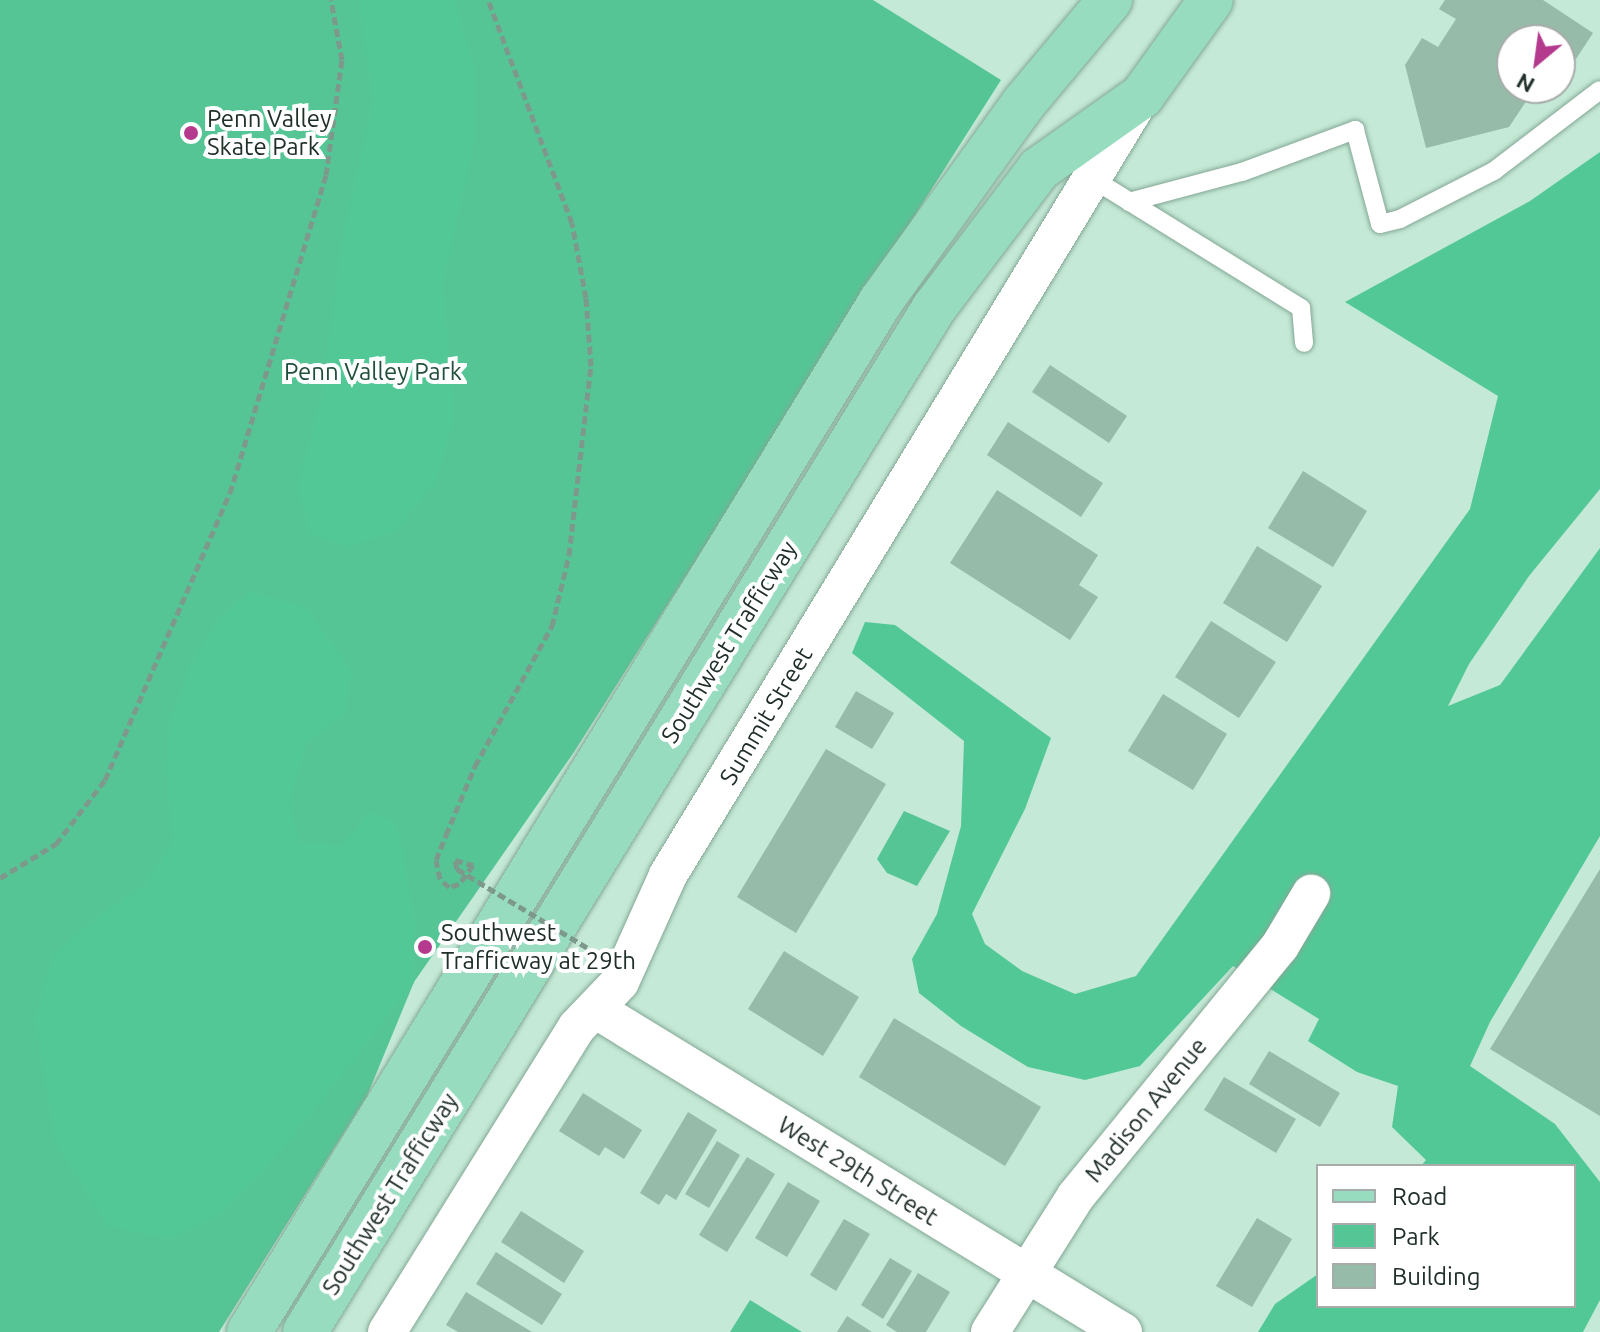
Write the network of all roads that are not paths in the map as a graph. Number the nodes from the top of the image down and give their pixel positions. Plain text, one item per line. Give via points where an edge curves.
1 (1110, 0) edge
2 (1211, 0) edge
3 (1600, 90) edge
4 (1142, 96) junction
5 (1093, 179) junction
6 (1129, 202) junction
7 (1304, 343) dead end
8 (1311, 894) dead end
9 (595, 1009) junction
10 (1026, 1274) junction
11 (249, 1332) edge
12 (305, 1332) edge
13 (387, 1332) edge
14 (990, 1332) edge
15 (1123, 1332) edge

1 - 11 main road, Southwest Trafficway via 1023,104 881,301
2 - 4 main road, Southwest Trafficway
3 - 6 lane via 1494,171 1380,224 1355,130 1242,172
4 - 5 street, Summit Street
4 - 12 main road, Southwest Trafficway via 1039,169 934,308
5 - 6 lane
5 - 9 street, Summit Street via 668,875 620,982
6 - 7 lane via 1301,308
8 - 10 street, Madison Avenue via 1280,946 1076,1196
9 - 10 street, West 29th Street
9 - 13 street, Summit Street via 577,1027
10 - 14 street, Madison Avenue
10 - 15 street, West 29th Street

